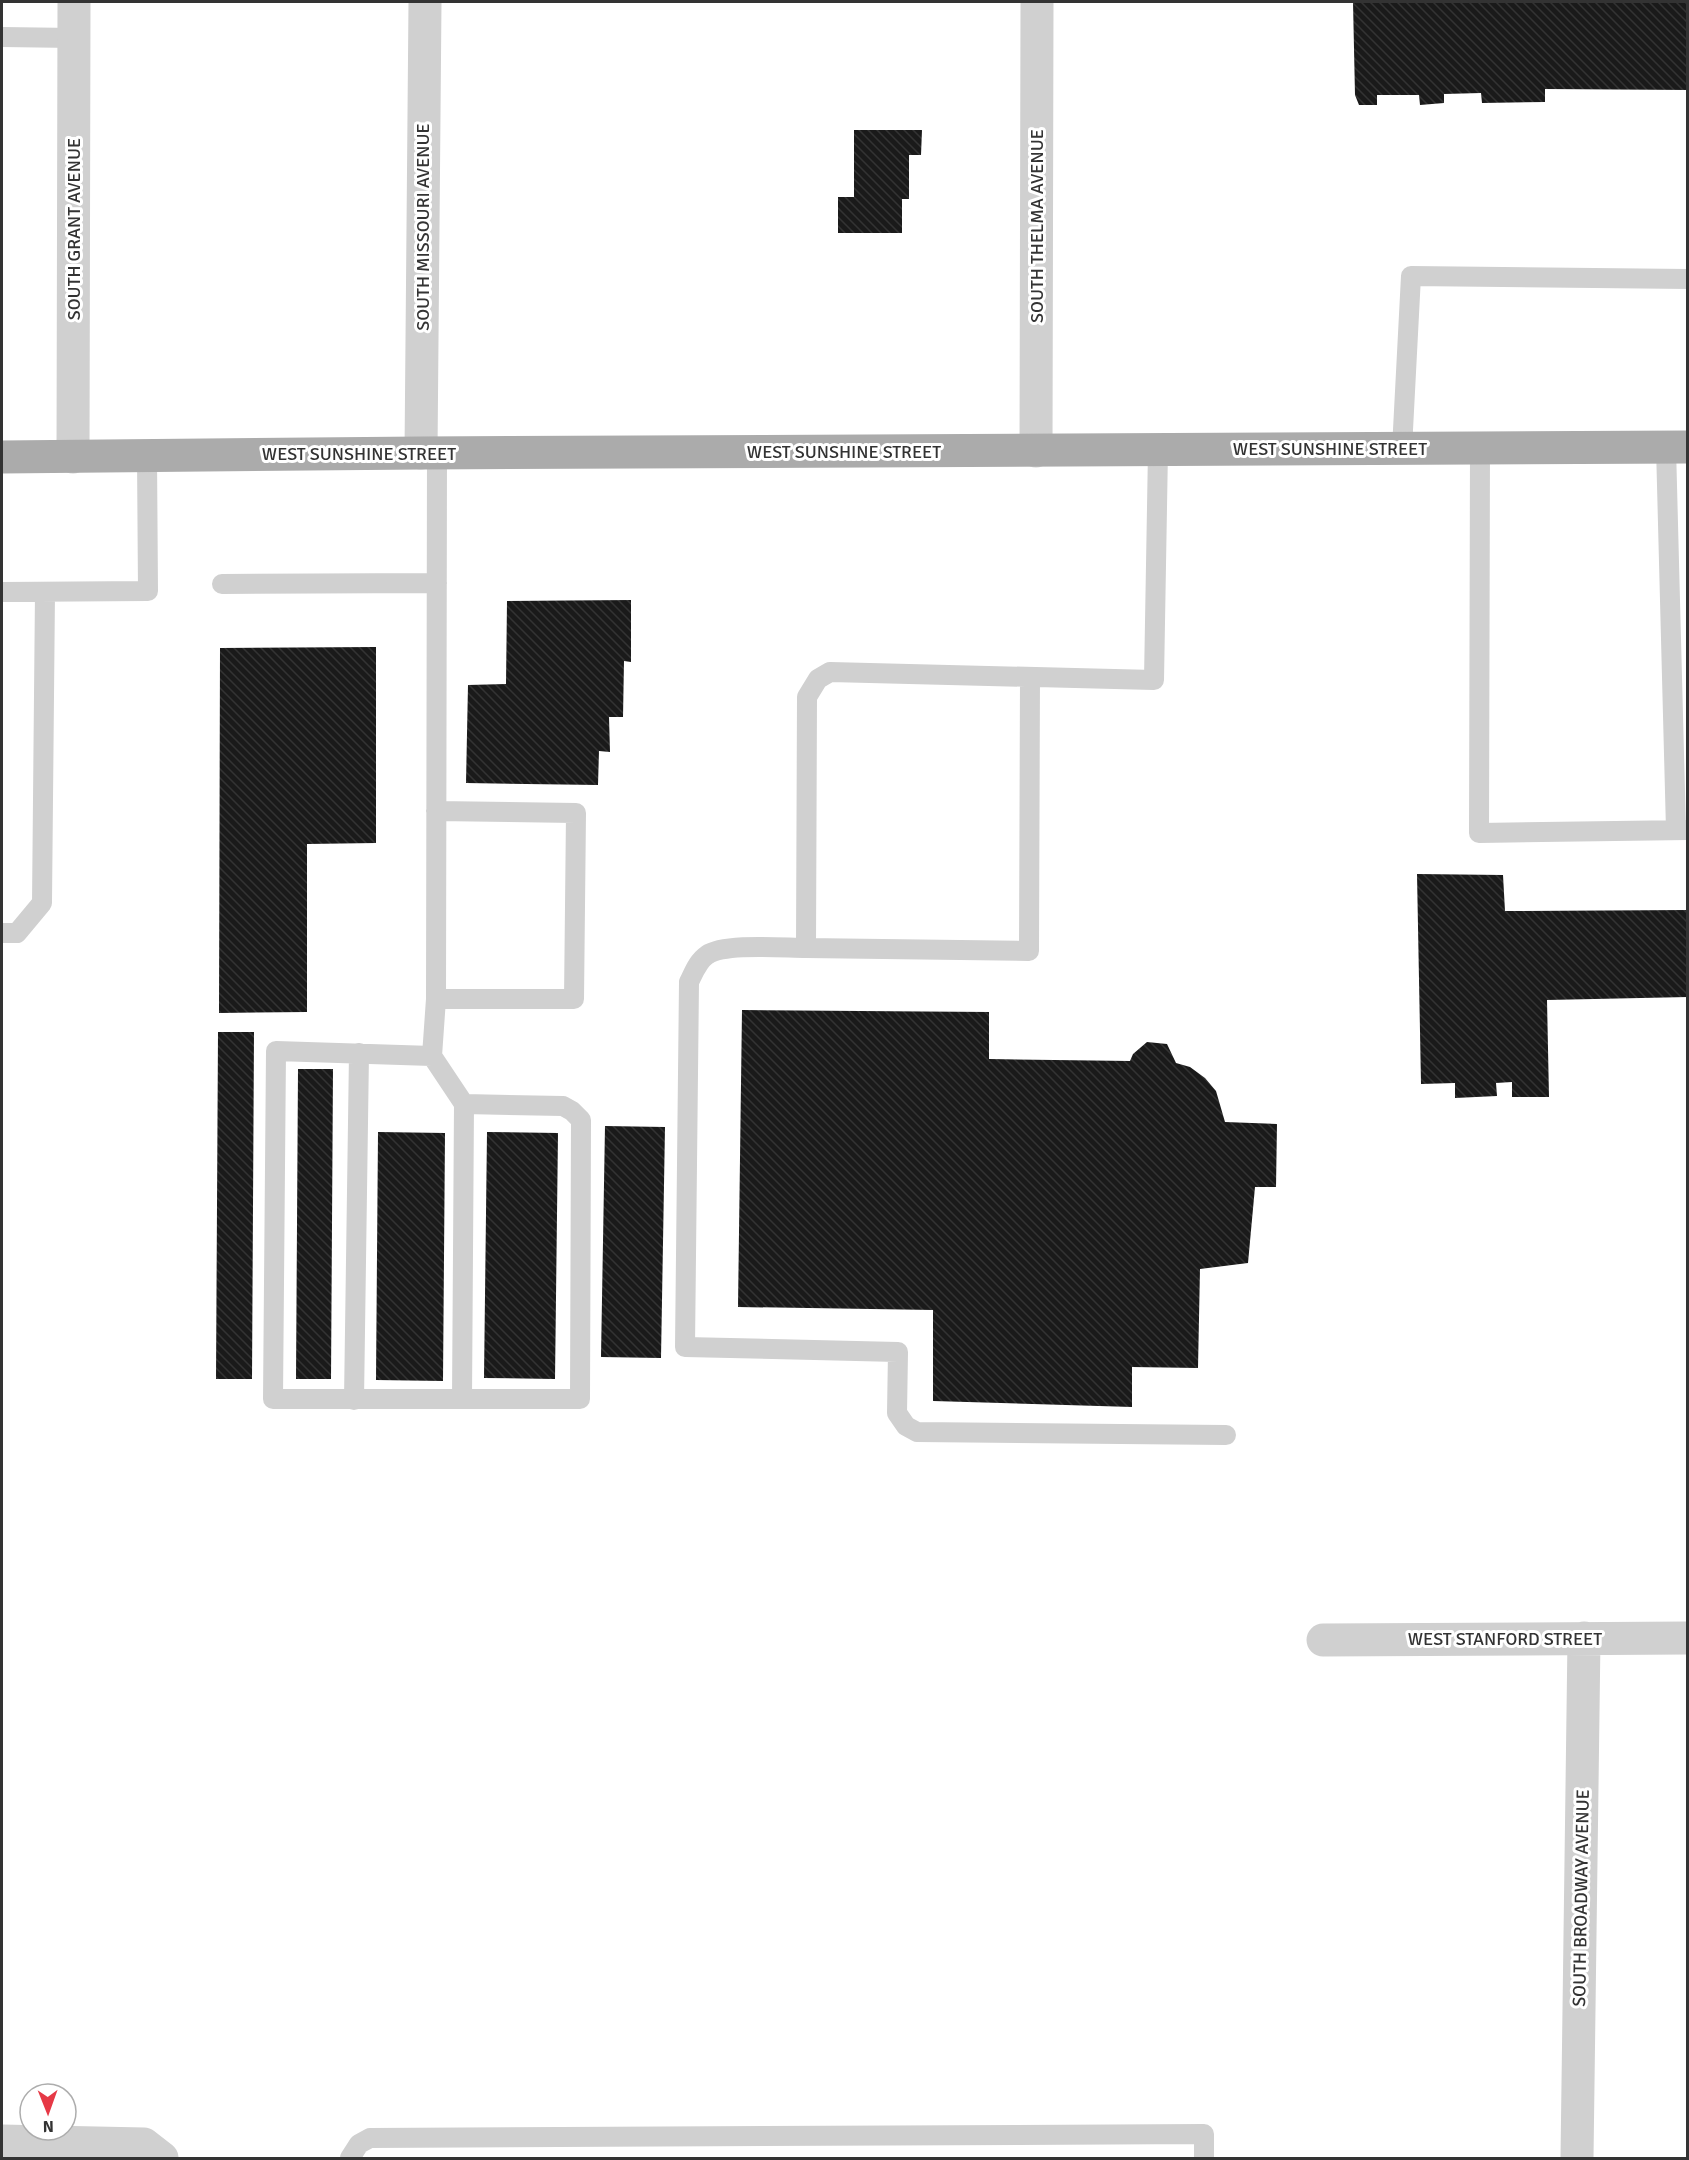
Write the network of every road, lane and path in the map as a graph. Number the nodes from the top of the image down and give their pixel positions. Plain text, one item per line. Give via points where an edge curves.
1 (74, 2) edge
2 (425, 2) edge
3 (1037, 2) edge
4 (2, 37) edge
5 (74, 38) junction
6 (1688, 279) edge
7 (1677, 447) edge
8 (1480, 448) junction
9 (1402, 449) junction
10 (1158, 450) junction
11 (1036, 451) junction
12 (429, 453) junction
13 (147, 456) junction
14 (2, 457) edge
15 (74, 457) junction
16 (437, 583) junction
17 (222, 584) dead end
18 (2, 592) edge
19 (45, 592) junction
20 (1030, 676) junction
21 (436, 811) junction
22 (1682, 830) edge
23 (2, 933) edge
24 (806, 948) junction
25 (436, 999) junction
26 (359, 1053) junction
27 (432, 1056) junction
28 (464, 1104) junction
29 (462, 1399) junction
30 (354, 1400) junction
31 (1226, 1435) dead end
32 (1584, 1638) junction
33 (1688, 1638) edge
34 (1323, 1640) dead end
35 (2, 2141) edge
36 (162, 2158) edge
37 (350, 2158) edge
38 (1204, 2158) edge
39 (1577, 2158) edge

1 - 5 street, SOUTH GRANT AVENUE
2 - 12 street, SOUTH MISSOURI AVENUE
3 - 11 street, SOUTH THELMA AVENUE
4 - 5 lane
5 - 15 street, SOUTH GRANT AVENUE
6 - 9 lane via 1411,276
7 - 8 main road, WEST SUNSHINE STREET
7 - 22 lane
8 - 9 main road, WEST SUNSHINE STREET
8 - 22 lane via 1479,833
9 - 10 main road, WEST SUNSHINE STREET
10 - 11 main road, WEST SUNSHINE STREET
10 - 20 lane via 1154,680
11 - 12 main road, WEST SUNSHINE STREET
12 - 13 main road, WEST SUNSHINE STREET
12 - 16 lane
13 - 15 main road, WEST SUNSHINE STREET
13 - 19 lane via 148,591
14 - 15 main road, WEST SUNSHINE STREET
16 - 17 lane
16 - 21 lane
18 - 19 lane
19 - 23 lane via 42,903 17,933
20 - 24 lane via 830,672 818,679 807,697
20 - 24 lane via 1029,951
21 - 25 lane
21 - 25 lane via 576,813 574,999
24 - 31 lane via 729,948 708,954 689,982 685,1347 898,1352 897,1413 906,1426 917,1432
25 - 27 lane
26 - 27 lane
26 - 30 lane
26 - 30 lane via 276,1051 273,1399
27 - 28 lane
28 - 29 lane
28 - 29 lane via 563,1106 580,1120 580,1399
29 - 30 lane
32 - 33 street, WEST STANFORD STREET
32 - 34 street, WEST STANFORD STREET
32 - 39 street, SOUTH BROADWAY AVENUE
35 - 36 street via 144,2144
37 - 38 lane via 359,2144 370,2138 1204,2134

